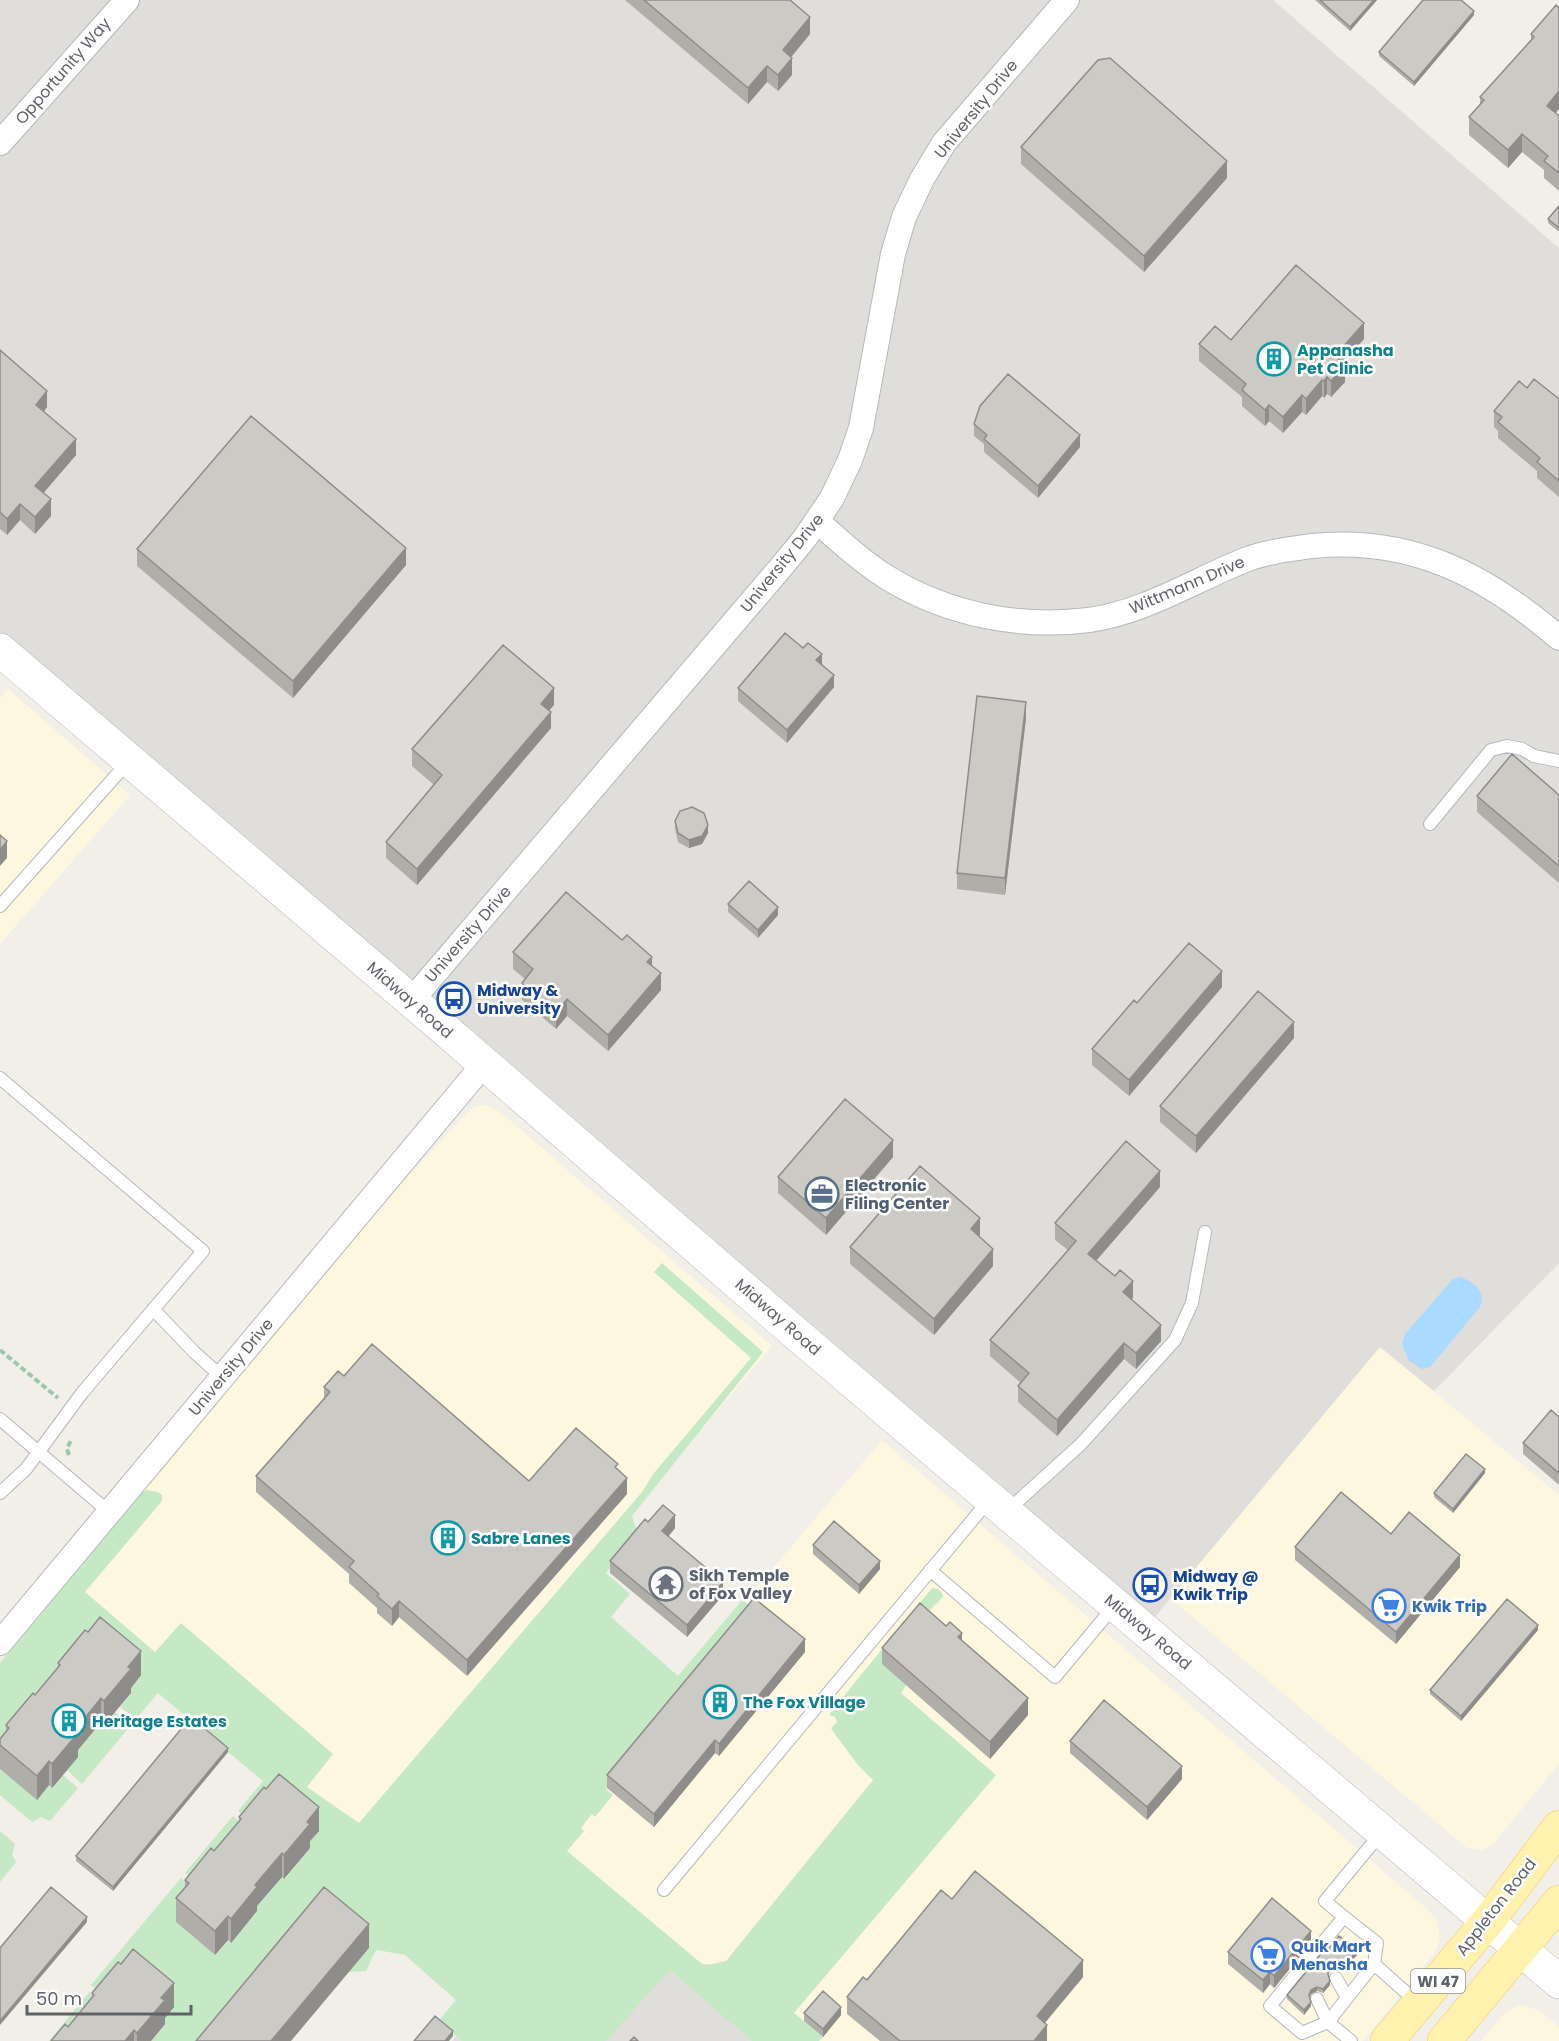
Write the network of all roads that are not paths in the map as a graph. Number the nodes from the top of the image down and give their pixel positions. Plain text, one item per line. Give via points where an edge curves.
1 (127, 0) edge
2 (1067, 0) edge
3 (0, 143) edge
4 (817, 521) junction
5 (1559, 638) edge
6 (0, 650) edge
7 (129, 761) junction
8 (1559, 761) edge
9 (1431, 824) dead end
10 (0, 906) edge
11 (411, 1001) junction
12 (484, 1064) junction
13 (0, 1078) edge
14 (1205, 1232) dead end
15 (153, 1309) junction
16 (222, 1377) junction
17 (0, 1419) edge
18 (39, 1452) junction
19 (0, 1493) edge
20 (998, 1505) junction
21 (109, 1512) junction
22 (930, 1570) junction
23 (1115, 1604) junction
24 (0, 1643) edge
25 (1559, 1827) edge
26 (1383, 1831) junction
27 (664, 1890) dead end
28 (1559, 1902) edge
29 (1344, 1917) junction
30 (1488, 1920) junction
31 (1520, 1948) junction
32 (1374, 1964) junction
33 (1336, 1978) dead end
34 (1559, 1982) edge
35 (1347, 1998) junction
36 (1317, 1999) dead end
37 (1419, 2003) junction
38 (1328, 2022) junction
39 (1351, 2041) edge
40 (1387, 2041) edge
41 (1444, 2041) edge

1 - 3 street, Opportunity Way
2 - 4 street, University Drive via 944,143 922,179 904,217 893,254 861,428 850,460
4 - 5 street, Wittmann Drive via 888,578 940,603 1010,621 1053,623 1100,617 1165,598 1248,559 1291,548 1371,545 1413,552 1480,580
4 - 11 street, University Drive
6 - 7 main road, Midway Road
7 - 10 lane
7 - 11 main road, Midway Road
8 - 9 lane via 1507,746 1491,750
11 - 12 main road, Midway Road
12 - 16 street, University Drive
12 - 20 main road, Midway Road
13 - 15 lane via 203,1251
14 - 20 lane via 1192,1303 1175,1340 1081,1444
15 - 16 lane
15 - 18 lane via 82,1393
16 - 21 street, University Drive
17 - 18 lane
18 - 19 lane
18 - 21 lane
20 - 22 lane
20 - 23 main road, Midway Road
21 - 24 street, University Drive
22 - 23 lane via 1055,1677
22 - 27 lane
23 - 26 main road, Midway Road
25 - 30 main road, Appleton Road / WI 47
26 - 29 lane via 1325,1901
26 - 30 main road, Midway Road
28 - 31 main road, WI 47
29 - 32 lane via 1377,1943
29 - 38 lane via 1322,1952 1270,2006 1302,2033
30 - 31 main road, Midway Road
30 - 37 main road, Appleton Road / WI 47
31 - 34 main road, Midway Road
31 - 41 main road, WI 47
32 - 35 lane
32 - 37 lane
33 - 35 lane
35 - 38 lane
36 - 38 lane
37 - 40 main road, Appleton Road / WI 47
38 - 39 lane

